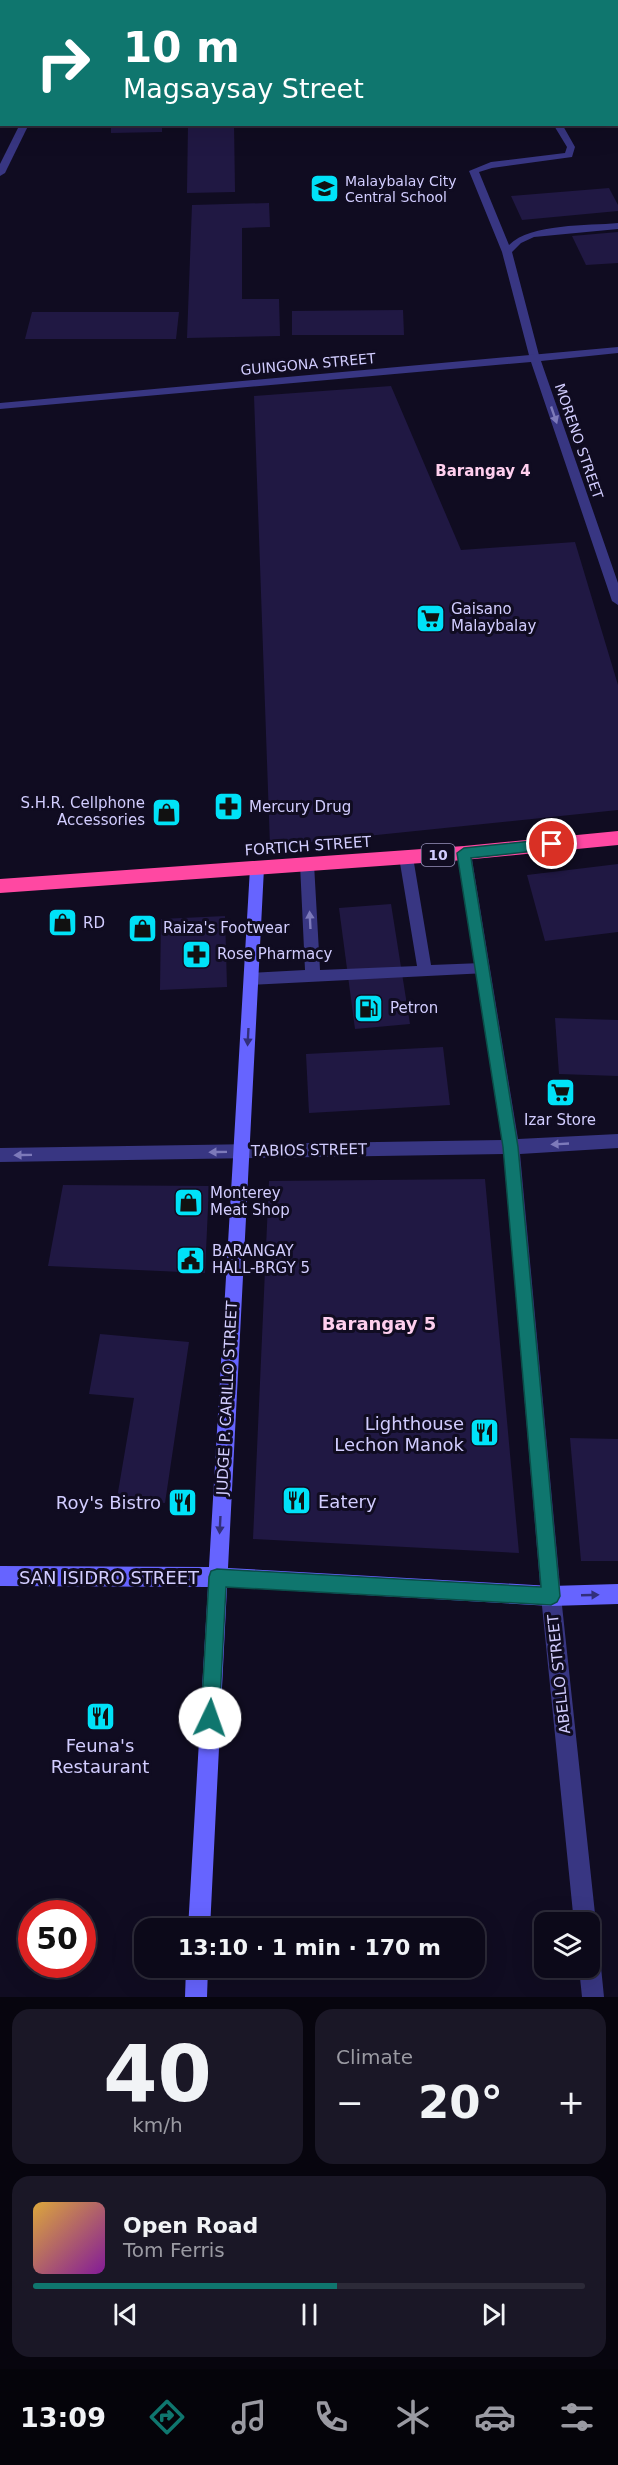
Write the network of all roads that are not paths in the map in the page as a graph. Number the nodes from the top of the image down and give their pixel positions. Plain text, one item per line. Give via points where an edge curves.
1 (24, 126) edge
2 (558, 126) edge
3 (0, 173) edge
4 (618, 226) edge
5 (507, 252) junction
6 (618, 350) edge
7 (535, 359) junction
8 (0, 406) edge
9 (618, 601) edge
10 (618, 838) edge
11 (464, 853) junction
12 (406, 857) junction
13 (307, 864) junction
14 (257, 868) junction
15 (0, 886) edge
16 (482, 969) junction
17 (425, 971) junction
18 (313, 976) junction
19 (251, 979) junction
20 (618, 1141) edge
21 (511, 1147) junction
22 (241, 1152) junction
23 (0, 1155) edge
24 (0, 1576) edge
25 (217, 1577) junction
26 (618, 1594) edge
27 (551, 1596) junction
28 (584, 1912) edge
29 (201, 1918) edge
30 (197, 1978) edge
31 (591, 1978) edge
32 (196, 1997) edge
33 (593, 1997) edge

1 - 3 street
2 - 5 street, MORENO STREET via 571,147 569,155 491,165 474,171
4 - 5 street via 532,234
5 - 7 street, MORENO STREET
6 - 7 street, GUINGONA STREET
7 - 8 street, GUINGONA STREET
7 -> 9 street, MORENO STREET
10 - 11 highway, FORTICH STREET / 10
11 - 12 highway, FORTICH STREET / 10
11 - 16 street, ABELLO STREET
12 - 13 highway, FORTICH STREET / 10
12 - 17 street
13 - 14 highway, FORTICH STREET / 10
18 -> 13 street
14 - 15 highway, FORTICH STREET / 10
14 - 19 main road, JUDGE P. CARILLO STREET
16 - 17 street
16 - 21 street, ABELLO STREET
17 - 18 street
18 - 19 street
19 -> 22 main road, JUDGE P. CARILLO STREET
20 -> 21 street, TABIOS STREET
21 - 22 street, TABIOS STREET
21 - 27 street, ABELLO STREET
22 -> 23 street, TABIOS STREET
22 -> 25 main road, JUDGE P. CARILLO STREET
24 - 25 main road, SAN ISIDRO STREET
25 - 27 main road, SAN ISIDRO STREET
25 - 29 main road, JUDGE P. CARILLO STREET
27 -> 26 main road, SAN ISIDRO STREET
27 - 28 street, ABELLO STREET
30 - 32 main road
31 - 33 street

